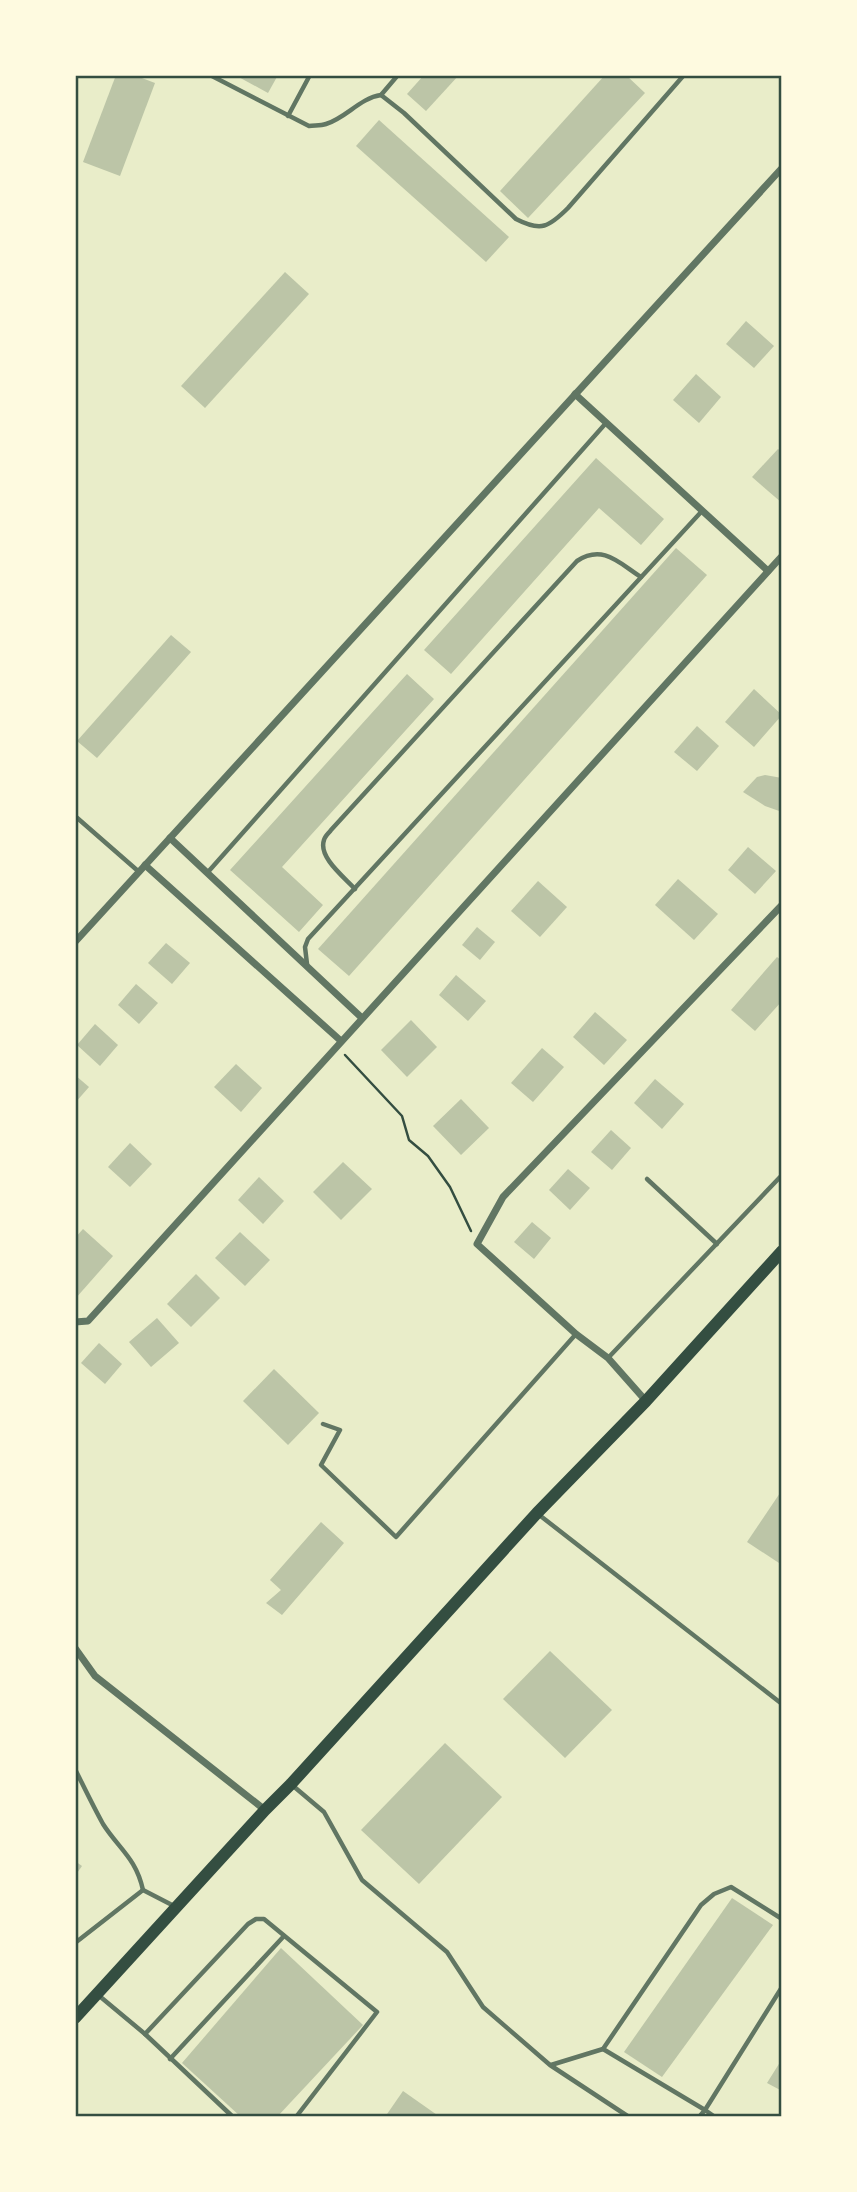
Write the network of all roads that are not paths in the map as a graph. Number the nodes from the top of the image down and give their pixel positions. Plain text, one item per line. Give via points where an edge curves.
1 (210, 75) edge
2 (310, 75) edge
3 (398, 75) edge
4 (684, 75) edge
5 (381, 95) junction
6 (289, 116) junction
7 (782, 168) edge
8 (575, 394) junction
9 (606, 423) junction
10 (702, 511) junction
11 (782, 556) edge
12 (768, 571) junction
13 (641, 578) junction
14 (75, 816) edge
15 (170, 838) junction
16 (145, 865) junction
17 (139, 872) junction
18 (207, 873) junction
19 (355, 889) junction
20 (782, 905) edge
21 (75, 942) edge
22 (308, 968) junction
23 (362, 1018) junction
24 (339, 1044) junction
25 (782, 1175) edge
26 (647, 1179) dead end
27 (717, 1244) junction
28 (782, 1251) edge
29 (75, 1322) edge
30 (576, 1334) junction
31 (608, 1358) junction
32 (646, 1401) junction
33 (323, 1424) dead end
34 (537, 1513) junction
35 (75, 1648) edge
36 (782, 1704) edge
37 (75, 1769) edge
38 (291, 1784) junction
39 (265, 1810) junction
40 (143, 1890) junction
41 (177, 1908) junction
42 (782, 1919) edge
43 (284, 1936) junction
44 (75, 1943) edge
45 (782, 1987) edge
46 (97, 1993) junction
47 (75, 2018) edge
48 (145, 2034) junction
49 (603, 2049) junction
50 (170, 2059) junction
51 (550, 2065) junction
52 (705, 2110) junction
53 (233, 2117) edge
54 (296, 2117) edge
55 (629, 2117) edge
56 (699, 2117) edge
57 (715, 2117) edge

1 - 6 lane
2 - 6 lane
3 - 5 lane
4 - 5 lane via 568,208 553,223 540,227 516,219
5 - 6 lane via 324,125 309,125
7 - 8 street
8 - 9 street
8 - 15 street
9 - 10 street
9 - 18 lane
10 - 12 street
10 - 13 lane
11 - 12 street
12 - 23 street
13 - 19 lane
13 - 19 lane via 598,552 577,561 324,840 327,858
14 - 17 lane
15 - 16 street
15 - 18 street
16 - 17 street
16 - 24 street
17 - 21 street
18 - 22 street
19 - 22 lane via 308,939
20 - 30 street via 503,1197 477,1244
22 - 23 street
23 - 24 street
24 - 29 street via 88,1321
25 - 27 lane
26 - 27 lane
27 - 31 lane
28 - 32 main road
30 - 31 street
30 - 33 lane via 396,1537 321,1465 340,1430
31 - 32 street
32 - 34 main road
34 - 36 lane
34 - 38 main road
35 - 39 street via 95,1676
37 - 40 lane via 104,1825 129,1855
38 - 39 main road
38 - 51 lane via 324,1812 362,1880 447,1952 483,2007
39 - 41 main road
40 - 41 lane
40 - 44 lane
41 - 46 main road
42 - 49 lane via 732,1887 714,1894 701,1905
43 - 48 lane via 264,1919 248,1924
43 - 50 lane
43 - 54 lane via 377,2012
45 - 52 lane
46 - 47 main road
46 - 48 lane
48 - 50 lane
49 - 51 lane
49 - 52 lane
50 - 53 lane
51 - 55 lane
52 - 56 lane
52 - 57 lane

